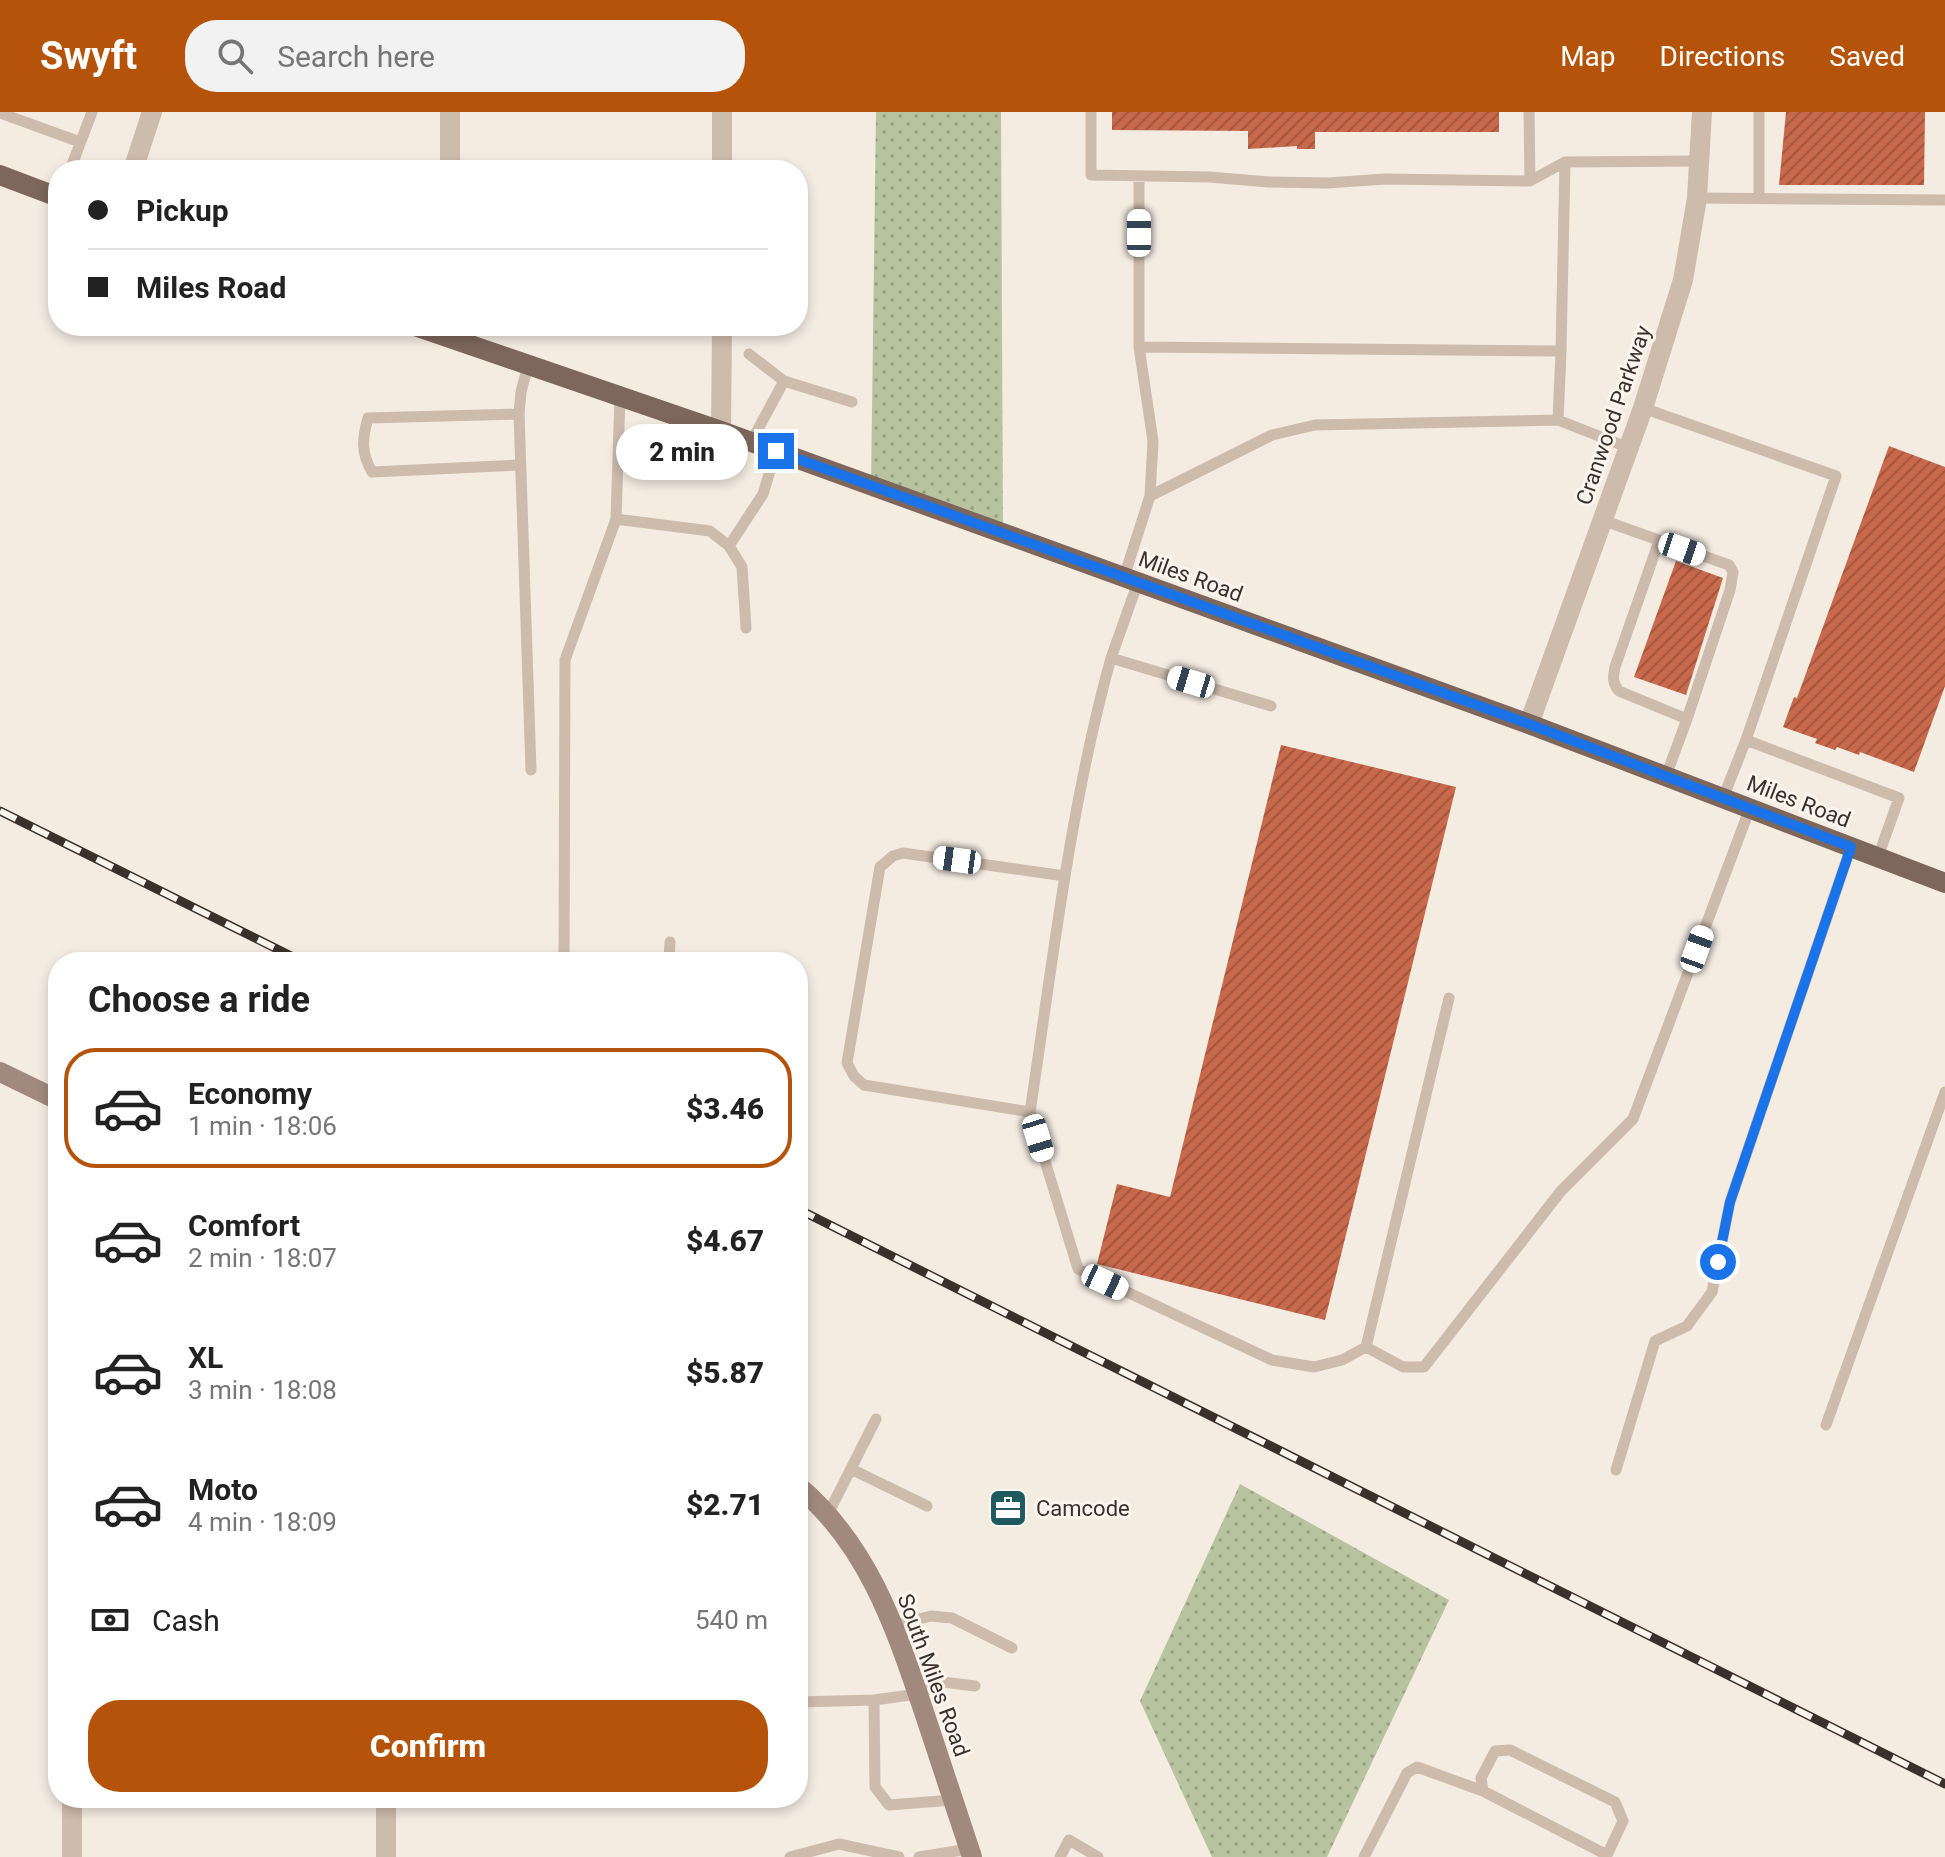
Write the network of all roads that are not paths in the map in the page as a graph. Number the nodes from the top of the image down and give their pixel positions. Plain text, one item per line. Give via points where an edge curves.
1 (92, 112) edge
2 (152, 112) edge
3 (450, 112) edge
4 (722, 112) edge
5 (1091, 112) edge
6 (1529, 112) edge
7 (1702, 112) edge
8 (1759, 112) edge
9 (0, 113) edge
10 (80, 142) junction
11 (74, 160) edge
12 (136, 160) edge
13 (450, 160) edge
14 (722, 160) edge
15 (1700, 161) junction
16 (1565, 162) junction
17 (0, 175) edge
18 (1139, 176) junction
19 (1530, 181) junction
20 (48, 193) edge
21 (1697, 198) junction
22 (1759, 198) junction
23 (1945, 200) edge
24 (458, 336) edge
25 (722, 336) edge
26 (1139, 347) junction
27 (1561, 351) junction
28 (749, 354) dead end
29 (528, 365) junction
30 (784, 381) junction
31 (620, 396) junction
32 (852, 402) dead end
33 (1643, 408) junction
34 (519, 414) junction
35 (1558, 420) junction
36 (721, 431) junction
37 (751, 442) junction
38 (1629, 448) junction
39 (776, 451) junction
40 (520, 465) junction
41 (1150, 496) junction
42 (616, 519) junction
43 (1602, 520) junction
44 (1659, 541) junction
45 (729, 546) junction
46 (1131, 580) junction
47 (746, 628) dead end
48 (1111, 658) junction
49 (1271, 706) dead end
50 (1687, 719) junction
51 (1529, 724) junction
52 (1746, 740) junction
53 (531, 770) dead end
54 (1666, 776) junction
55 (1723, 798) junction
56 (1750, 808) junction
57 (1851, 847) junction
58 (1878, 857) junction
59 (1065, 876) junction
60 (1945, 883) edge
61 (670, 942) dead end
62 (564, 952) edge
63 (670, 952) edge
64 (1449, 998) dead end
65 (0, 1072) edge
66 (1945, 1092) edge
67 (48, 1095) edge
68 (1030, 1112) junction
69 (1366, 1347) junction
70 (876, 1419) dead end
71 (1826, 1425) dead end
72 (851, 1469) junction
73 (1616, 1470) dead end
74 (808, 1496) edge
75 (927, 1506) dead end
76 (827, 1516) junction
77 (895, 1625) junction
78 (1012, 1648) dead end
79 (975, 1686) dead end
80 (918, 1694) junction
81 (874, 1700) junction
82 (808, 1702) edge
83 (1483, 1791) junction
84 (953, 1800) junction
85 (72, 1808) edge
86 (386, 1808) edge
87 (970, 1853) edge
88 (1606, 1856) edge
89 (72, 1857) edge
90 (386, 1857) edge
91 (790, 1857) edge
92 (899, 1857) edge
93 (919, 1857) edge
94 (1060, 1857) edge
95 (1098, 1857) edge
96 (1364, 1857) edge

1 - 10 lane
2 - 12 street
3 - 13 street
4 - 14 street
5 - 18 lane via 1091,175
6 - 19 lane
7 - 15 street, Cranwood Parkway
8 - 22 lane
9 - 10 lane
10 - 11 lane
15 - 16 lane
15 - 21 street, Cranwood Parkway
16 - 19 lane
16 - 27 lane
17 - 20 main road
18 - 19 lane via 1328,183
18 - 26 lane
21 - 22 lane
21 - 33 street, Cranwood Parkway via 1683,280
22 - 23 lane
24 - 29 main road, Miles Road
25 - 36 street
26 - 27 lane
26 - 41 lane via 1153,441
27 - 35 lane
28 - 30 lane
29 - 31 main road, Miles Road
29 - 34 lane
30 - 32 lane
30 - 37 lane
31 - 36 main road, Miles Road
31 - 42 lane
33 - 38 street, Cranwood Parkway
33 - 52 lane via 1836,476
34 - 40 lane
34 - 40 lane via 368,418 363,438 364,458 372,472
35 - 38 lane
35 - 41 lane via 1315,425 1272,435
36 - 37 main road, Miles Road
37 - 39 main road, Miles Road
38 - 43 street, Cranwood Parkway
39 - 45 lane via 763,494
39 - 46 main road, Miles Road
40 - 53 lane
41 - 46 lane
42 - 45 lane via 710,531
42 - 62 lane via 565,660
43 - 44 lane
43 - 51 street, Cranwood Parkway
44 - 50 lane via 1613,678 1619,691
44 - 50 lane via 1729,565 1733,572
45 - 47 lane via 742,567
46 - 48 lane
46 - 51 main road, Miles Road
48 - 49 lane
48 - 59 lane
50 - 54 lane
51 - 54 main road, Miles Road
52 - 55 lane
52 - 58 lane via 1899,798
54 - 55 main road, Miles Road
55 - 56 main road, Miles Road
56 - 57 main road, Miles Road
56 - 69 lane via 1633,1119 1561,1191 1424,1367 1403,1367
57 - 58 main road, Miles Road
57 - 73 lane via 1730,1202 1712,1292 1687,1326 1655,1341
58 - 60 main road, Miles Road
59 - 68 lane
59 - 68 lane via 903,853 886,861 880,867 847,1063 864,1085
61 - 63 lane
64 - 69 lane
65 - 67 street
66 - 71 lane
68 - 69 lane via 1078,1269 1272,1360 1314,1367
70 - 72 lane
72 - 75 lane
72 - 76 lane
74 - 76 street, South Miles Road
76 - 77 street, South Miles Road via 871,1576
77 - 78 lane via 931,1616 952,1618
77 - 80 street, South Miles Road
79 - 80 lane via 943,1682
80 - 81 lane
80 - 84 street, South Miles Road
81 - 82 lane
81 - 84 lane via 875,1787 889,1805
83 - 88 lane
83 - 88 lane via 1481,1778 1495,1751 1510,1750 1615,1802 1623,1821
83 - 96 lane via 1417,1767 1407,1773
84 - 87 street, South Miles Road
85 - 89 street
86 - 90 street
87 - 93 lane
91 - 92 lane via 839,1844
94 - 95 lane via 1069,1840

